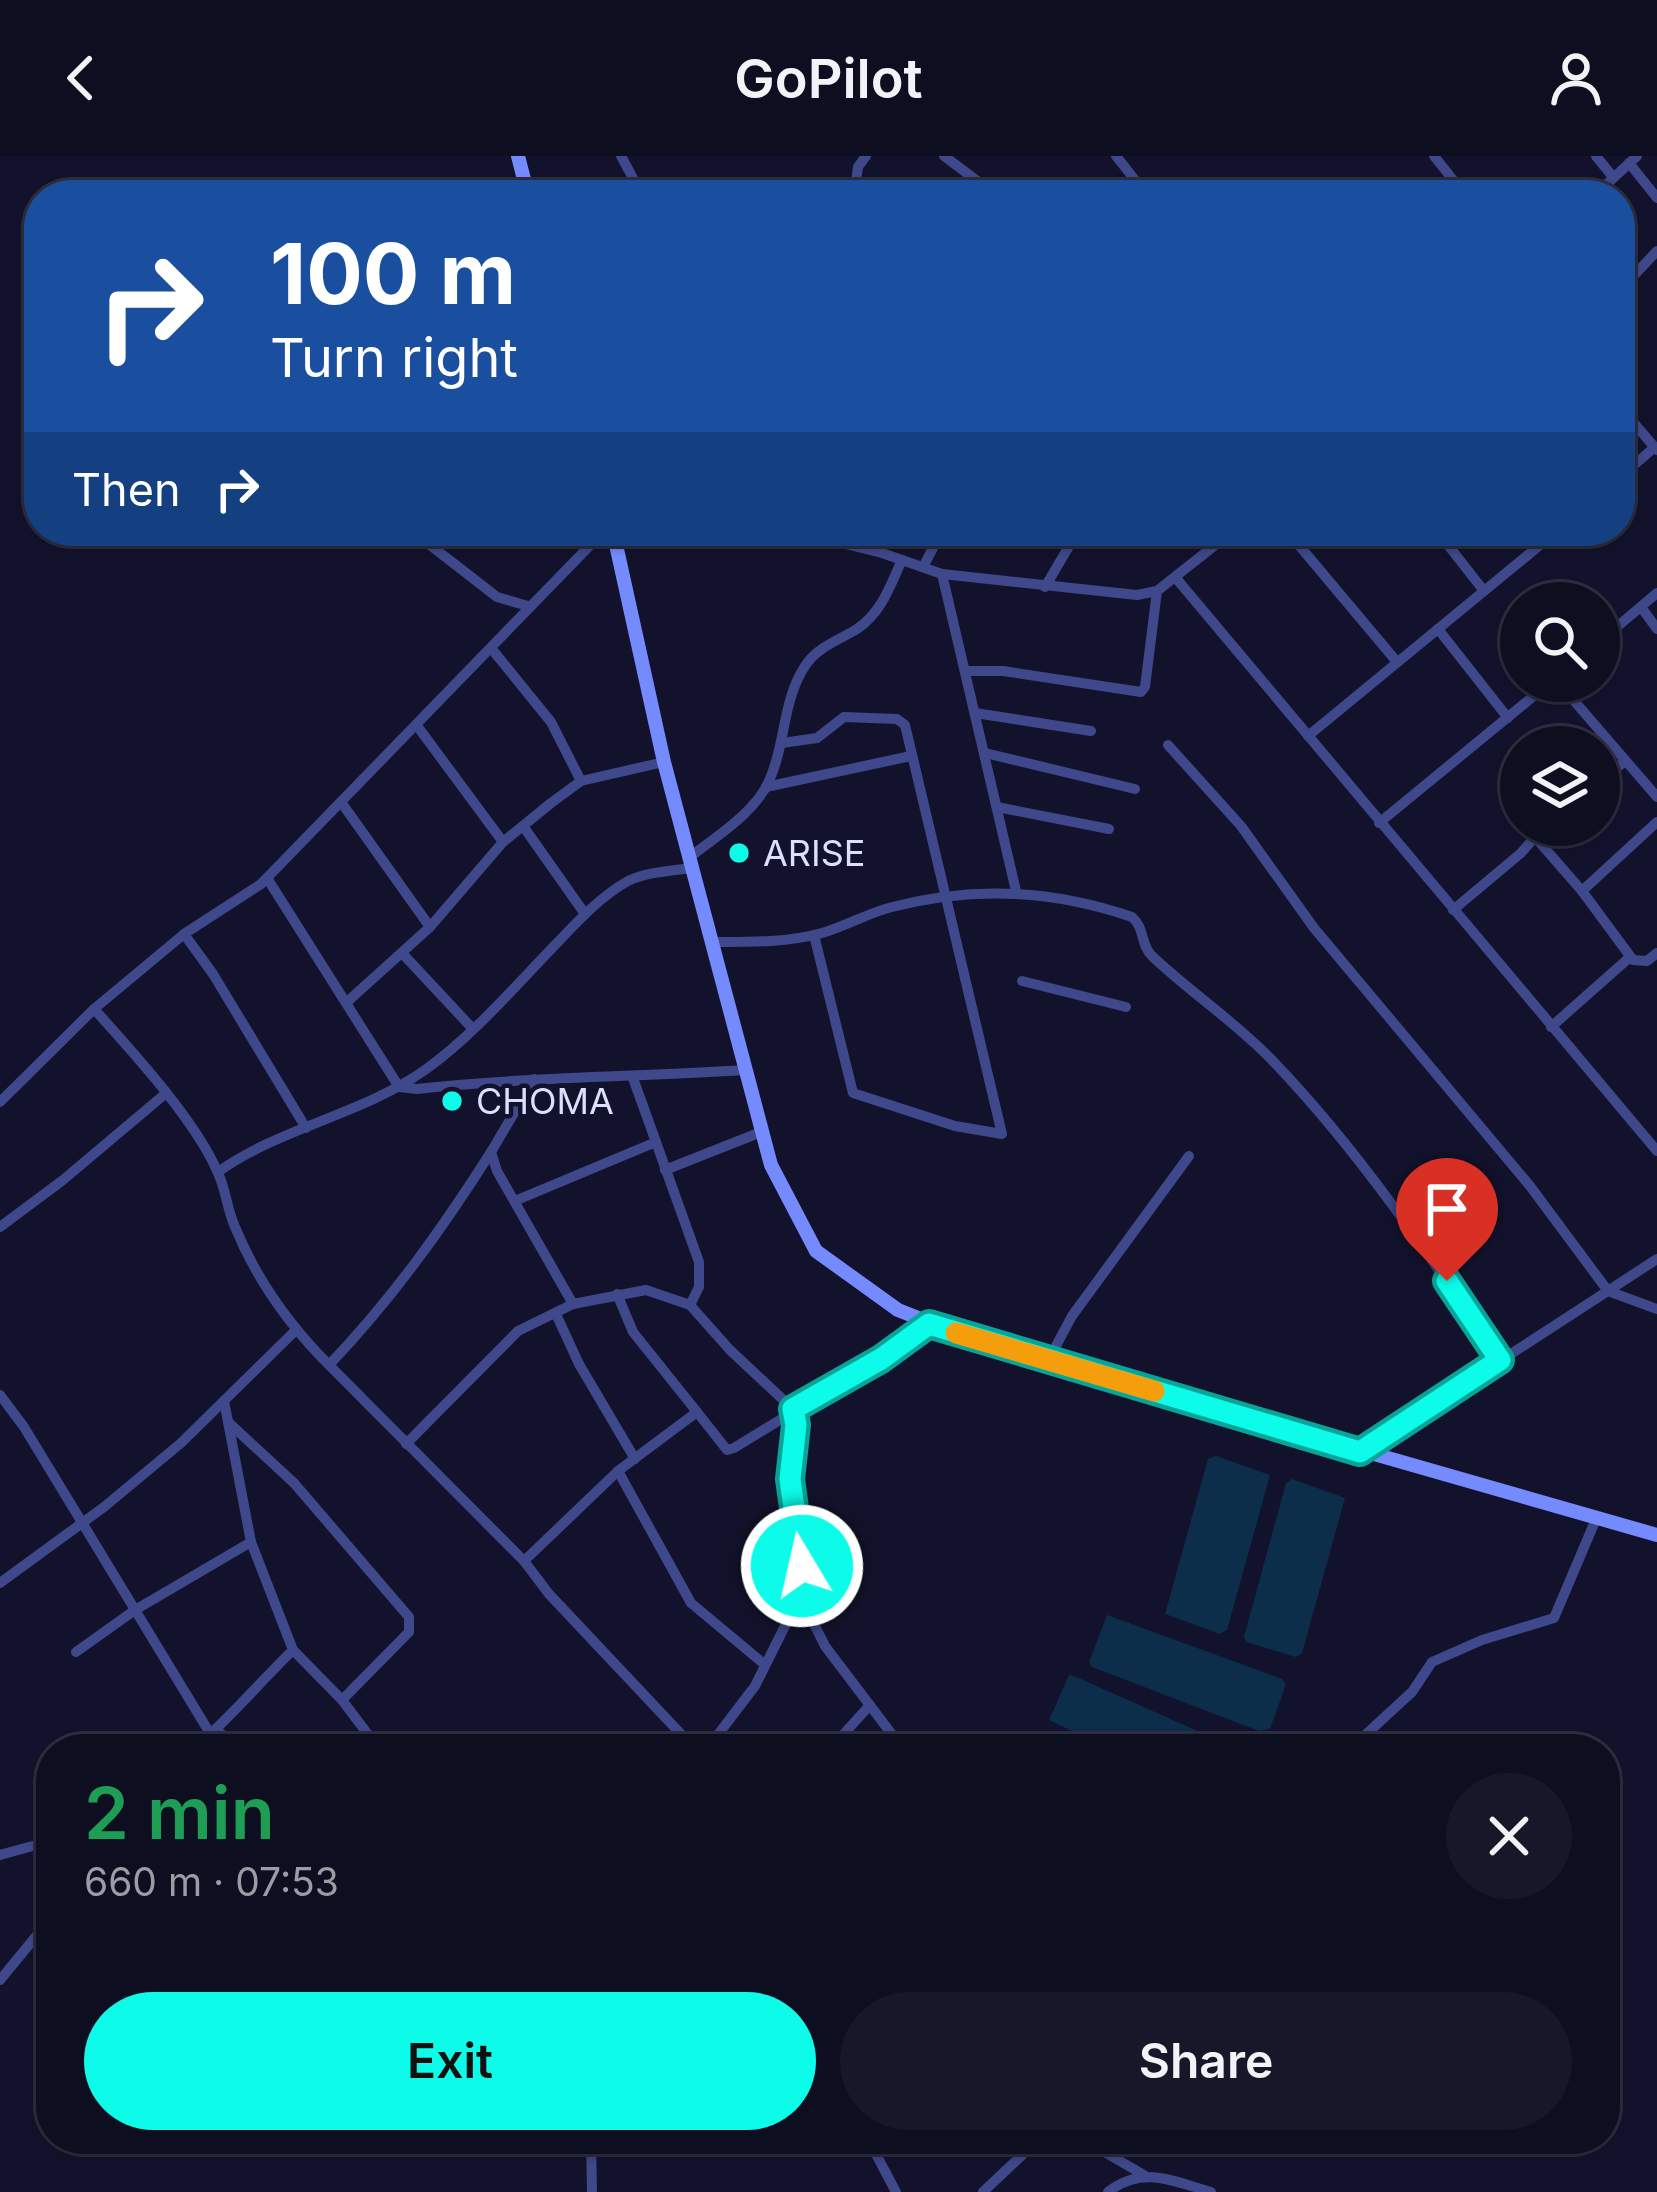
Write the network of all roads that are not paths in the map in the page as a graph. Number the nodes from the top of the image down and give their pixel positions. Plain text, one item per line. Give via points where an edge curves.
1 (944, 156) edge
2 (1116, 156) edge
3 (1434, 156) edge
4 (1596, 156) edge
5 (1633, 160) edge
6 (1613, 177) junction
7 (976, 180) edge
8 (1135, 180) edge
9 (1453, 180) edge
10 (1610, 180) edge
11 (1657, 198) edge
12 (1657, 251) edge
13 (1635, 274) edge
14 (1635, 424) edge
15 (1656, 448) edge
16 (431, 546) edge
17 (589, 546) edge
18 (617, 546) edge
19 (849, 546) edge
20 (934, 546) edge
21 (1069, 546) edge
22 (1214, 546) edge
23 (1300, 546) edge
24 (1449, 546) edge
25 (1539, 546) edge
26 (902, 560) junction
27 (923, 567) junction
28 (942, 574) junction
29 (1175, 577) junction
30 (1046, 586) junction
31 (1157, 591) junction
32 (1484, 591) junction
33 (1657, 593) edge
34 (528, 606) junction
35 (1642, 607) junction
36 (1620, 625) edge
37 (1438, 628) junction
38 (1657, 629) edge
39 (490, 649) junction
40 (1397, 662) junction
41 (965, 671) junction
42 (1528, 702) edge
43 (1573, 702) edge
44 (975, 713) junction
45 (1508, 718) junction
46 (418, 727) junction
47 (1091, 731) dead end
48 (1308, 736) junction
49 (782, 743) junction
50 (1168, 745) dead end
51 (985, 753) junction
52 (911, 756) junction
53 (1625, 761) junction
54 (664, 762) junction
55 (1620, 765) edge
56 (581, 781) junction
57 (766, 787) junction
58 (1135, 788) dead end
59 (1657, 797) edge
60 (340, 802) junction
61 (997, 807) junction
62 (1657, 822) edge
63 (1379, 823) junction
64 (523, 826) junction
65 (1109, 830) dead end
66 (502, 842) junction
67 (1528, 846) edge
68 (1543, 846) edge
69 (690, 863) junction
70 (267, 878) junction
71 (1016, 891) junction
72 (1582, 891) junction
73 (947, 897) junction
74 (1453, 910) junction
75 (585, 914) junction
76 (430, 927) junction
77 (184, 934) junction
78 (814, 935) junction
79 (710, 943) junction
80 (402, 953) junction
81 (1630, 957) junction
82 (1652, 957) edge
83 (1657, 973) edge
84 (1022, 981) dead end
85 (347, 1002) junction
86 (1126, 1007) dead end
87 (94, 1009) junction
88 (1551, 1027) junction
89 (472, 1028) junction
90 (745, 1070) junction
91 (534, 1078) junction
92 (633, 1078) junction
93 (399, 1087) junction
94 (165, 1094) junction
95 (0, 1102) edge
96 (306, 1128) junction
97 (761, 1132) junction
98 (656, 1142) junction
99 (1657, 1151) edge
100 (491, 1152) junction
101 (1189, 1156) dead end
102 (665, 1170) junction
103 (218, 1172) junction
104 (517, 1200) junction
105 (0, 1227) edge
106 (1657, 1259) edge
107 (1608, 1291) junction
108 (617, 1294) junction
109 (573, 1304) junction
110 (690, 1305) junction
111 (1657, 1309) edge
112 (556, 1314) junction
113 (929, 1324) junction
114 (295, 1330) junction
115 (1049, 1360) junction
116 (1500, 1360) junction
117 (329, 1365) junction
118 (0, 1395) edge
119 (224, 1402) junction
120 (793, 1409) junction
121 (697, 1412) junction
122 (228, 1421) junction
123 (406, 1444) junction
124 (1360, 1452) junction
125 (634, 1459) junction
126 (618, 1471) junction
127 (1596, 1519) junction
128 (83, 1523) junction
129 (1657, 1535) edge
130 (251, 1542) junction
131 (524, 1561) junction
132 (0, 1583) edge
133 (800, 1596) junction
134 (135, 1610) junction
135 (293, 1650) junction
136 (76, 1652) dead end
137 (764, 1664) junction
138 (342, 1700) junction
139 (870, 1705) junction
140 (214, 1733) joint
141 (368, 1734) edge
142 (681, 1734) edge
143 (719, 1734) edge
144 (844, 1734) edge
145 (892, 1734) edge
146 (1367, 1734) edge
147 (36, 1845) edge
148 (0, 1855) edge
149 (36, 1936) edge
150 (0, 1980) edge
151 (591, 2154) edge
152 (876, 2154) edge
153 (1023, 2154) edge
154 (1108, 2154) edge
155 (1144, 2175) junction
156 (592, 2192) edge
157 (896, 2192) edge
158 (983, 2192) edge
159 (1108, 2192) edge
160 (1211, 2192) edge

1 - 7 street
2 - 8 street
3 - 9 street
4 - 6 street
5 - 6 street
5 - 11 street
6 - 10 street
12 - 13 street
14 - 15 street
16 - 34 street via 497,597
17 - 34 street
18 - 54 street
19 - 26 street
20 - 27 street
21 - 30 street
22 - 29 street
23 - 40 street
24 - 32 street
25 - 32 street
26 - 27 street
26 - 49 street via 877,611 803,668
27 - 28 street
28 - 30 street
28 - 41 street
29 - 31 street
29 - 48 street
30 - 31 street
31 - 41 street via 1141,692
32 - 37 street
33 - 35 street
34 - 39 street
35 - 36 street
35 - 38 street
37 - 40 street
37 - 45 street
39 - 46 street
39 - 56 street via 551,722
40 - 48 street
41 - 44 street
42 - 45 street
43 - 53 street
44 - 47 street
44 - 51 street
45 - 63 street
46 - 60 street
46 - 66 street
48 - 63 street
49 - 52 street via 817,738 844,717 889,718 905,725
49 - 57 street
50 - 107 street via 1241,826
51 - 58 street
51 - 61 street
52 - 57 street
52 - 73 street
53 - 55 street
53 - 59 street
54 - 56 street
54 - 69 street
56 - 64 street
57 - 69 street
60 - 70 street
60 - 76 street
61 - 65 street
61 - 71 street
62 - 72 street
63 - 74 street
64 - 66 street
64 - 75 street
66 - 76 street
67 - 74 street
68 - 72 street
69 - 75 street via 629,881
69 - 79 street
70 - 77 street
70 - 85 street
71 - 73 street
71 - 116 street via 1137,921 1148,952 1249,1037 1345,1147
72 - 81 street
73 - 78 street
73 - 78 street via 1002,1134 853,1093
74 - 88 street
75 - 89 street
76 - 80 street
77 - 87 street
77 - 96 street
78 - 79 street
79 - 90 street
80 - 85 street
80 - 89 street
81 - 82 street
81 - 88 street
82 - 83 street
84 - 86 street
85 - 93 street
87 - 94 street
87 - 95 street
88 - 99 street
89 - 93 street
90 - 92 street
90 - 97 street
91 - 92 street
91 - 93 street
91 - 100 street
92 - 98 street
93 - 96 street
94 - 103 street
94 - 105 street
96 - 103 street via 252,1148
97 - 102 street
97 - 113 street via 816,1251
98 - 102 street
98 - 104 street
100 - 104 street
100 - 117 street via 434,1242
101 - 115 street
102 - 110 street via 699,1262
103 - 114 street via 236,1231
104 - 109 street
106 - 107 street
107 - 111 street
107 - 116 street
108 - 109 street
108 - 110 street via 646,1290
108 - 121 street via 633,1332
109 - 112 street
110 - 120 street
112 - 123 street via 518,1331
112 - 125 street
113 - 115 street
113 - 120 street
114 - 117 street
114 - 119 street
115 - 124 street
116 - 124 street
117 - 123 street
118 - 128 street
119 - 122 street
119 - 128 street
120 - 121 street via 727,1450
120 - 133 street
121 - 125 street
122 - 130 street
122 - 138 street via 409,1617 404,1639
123 - 131 street
124 - 127 street
125 - 126 street
126 - 131 street
126 - 137 street via 691,1603
127 - 129 street
127 - 146 street via 1554,1618 1432,1662
128 - 132 street
128 - 134 street
130 - 134 street
130 - 135 street
131 - 142 street
133 - 137 street
133 - 139 street
134 - 136 street
134 - 140 street
135 - 138 street
135 - 140 street
137 - 143 street
138 - 141 street
139 - 144 street
139 - 145 street
147 - 148 street
149 - 150 street
151 - 156 street
152 - 157 street
153 - 158 street
154 - 155 street
155 - 159 street
155 - 160 street

